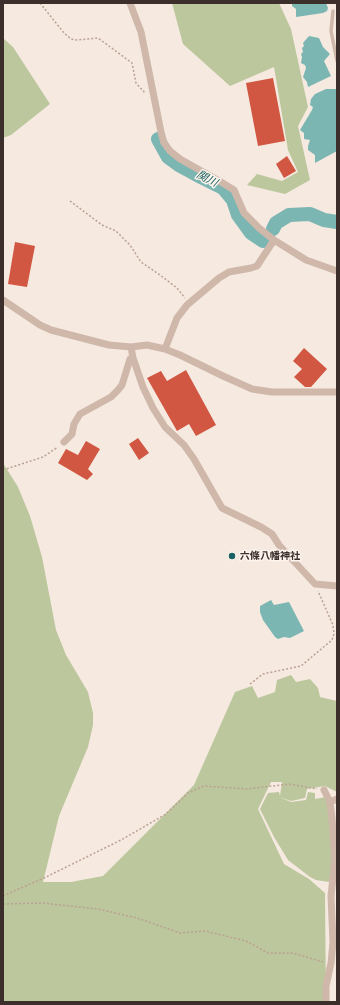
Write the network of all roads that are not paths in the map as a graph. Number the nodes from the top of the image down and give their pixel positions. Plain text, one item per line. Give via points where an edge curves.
1 (130, 3) edge
2 (333, 11) dead end
3 (337, 61) edge
4 (274, 240) junction
5 (337, 271) edge
6 (3, 300) edge
7 (130, 347) junction
8 (165, 349) junction
9 (132, 358) junction
10 (337, 392) edge
11 (64, 442) road end
12 (337, 586) edge
13 (324, 790) road end
14 (337, 799) edge
15 (330, 802) junction
16 (334, 896) edge
17 (326, 1002) edge

1 - 4 street via 142,32 164,143 180,159 234,190 244,213
2 - 3 lane via 331,31
4 - 5 street via 306,260
4 - 8 street via 257,266 229,272 187,305 177,318
6 - 7 street via 51,330 109,345
7 - 8 street via 147,345
7 - 9 street
8 - 10 street via 252,389 272,392
9 - 11 street via 118,390 111,397 80,414 72,434
9 - 12 street via 143,387 164,427 184,445 222,508 272,534 315,584
13 - 15 street
14 - 15 street
15 - 16 street
16 - 17 street via 333,942

